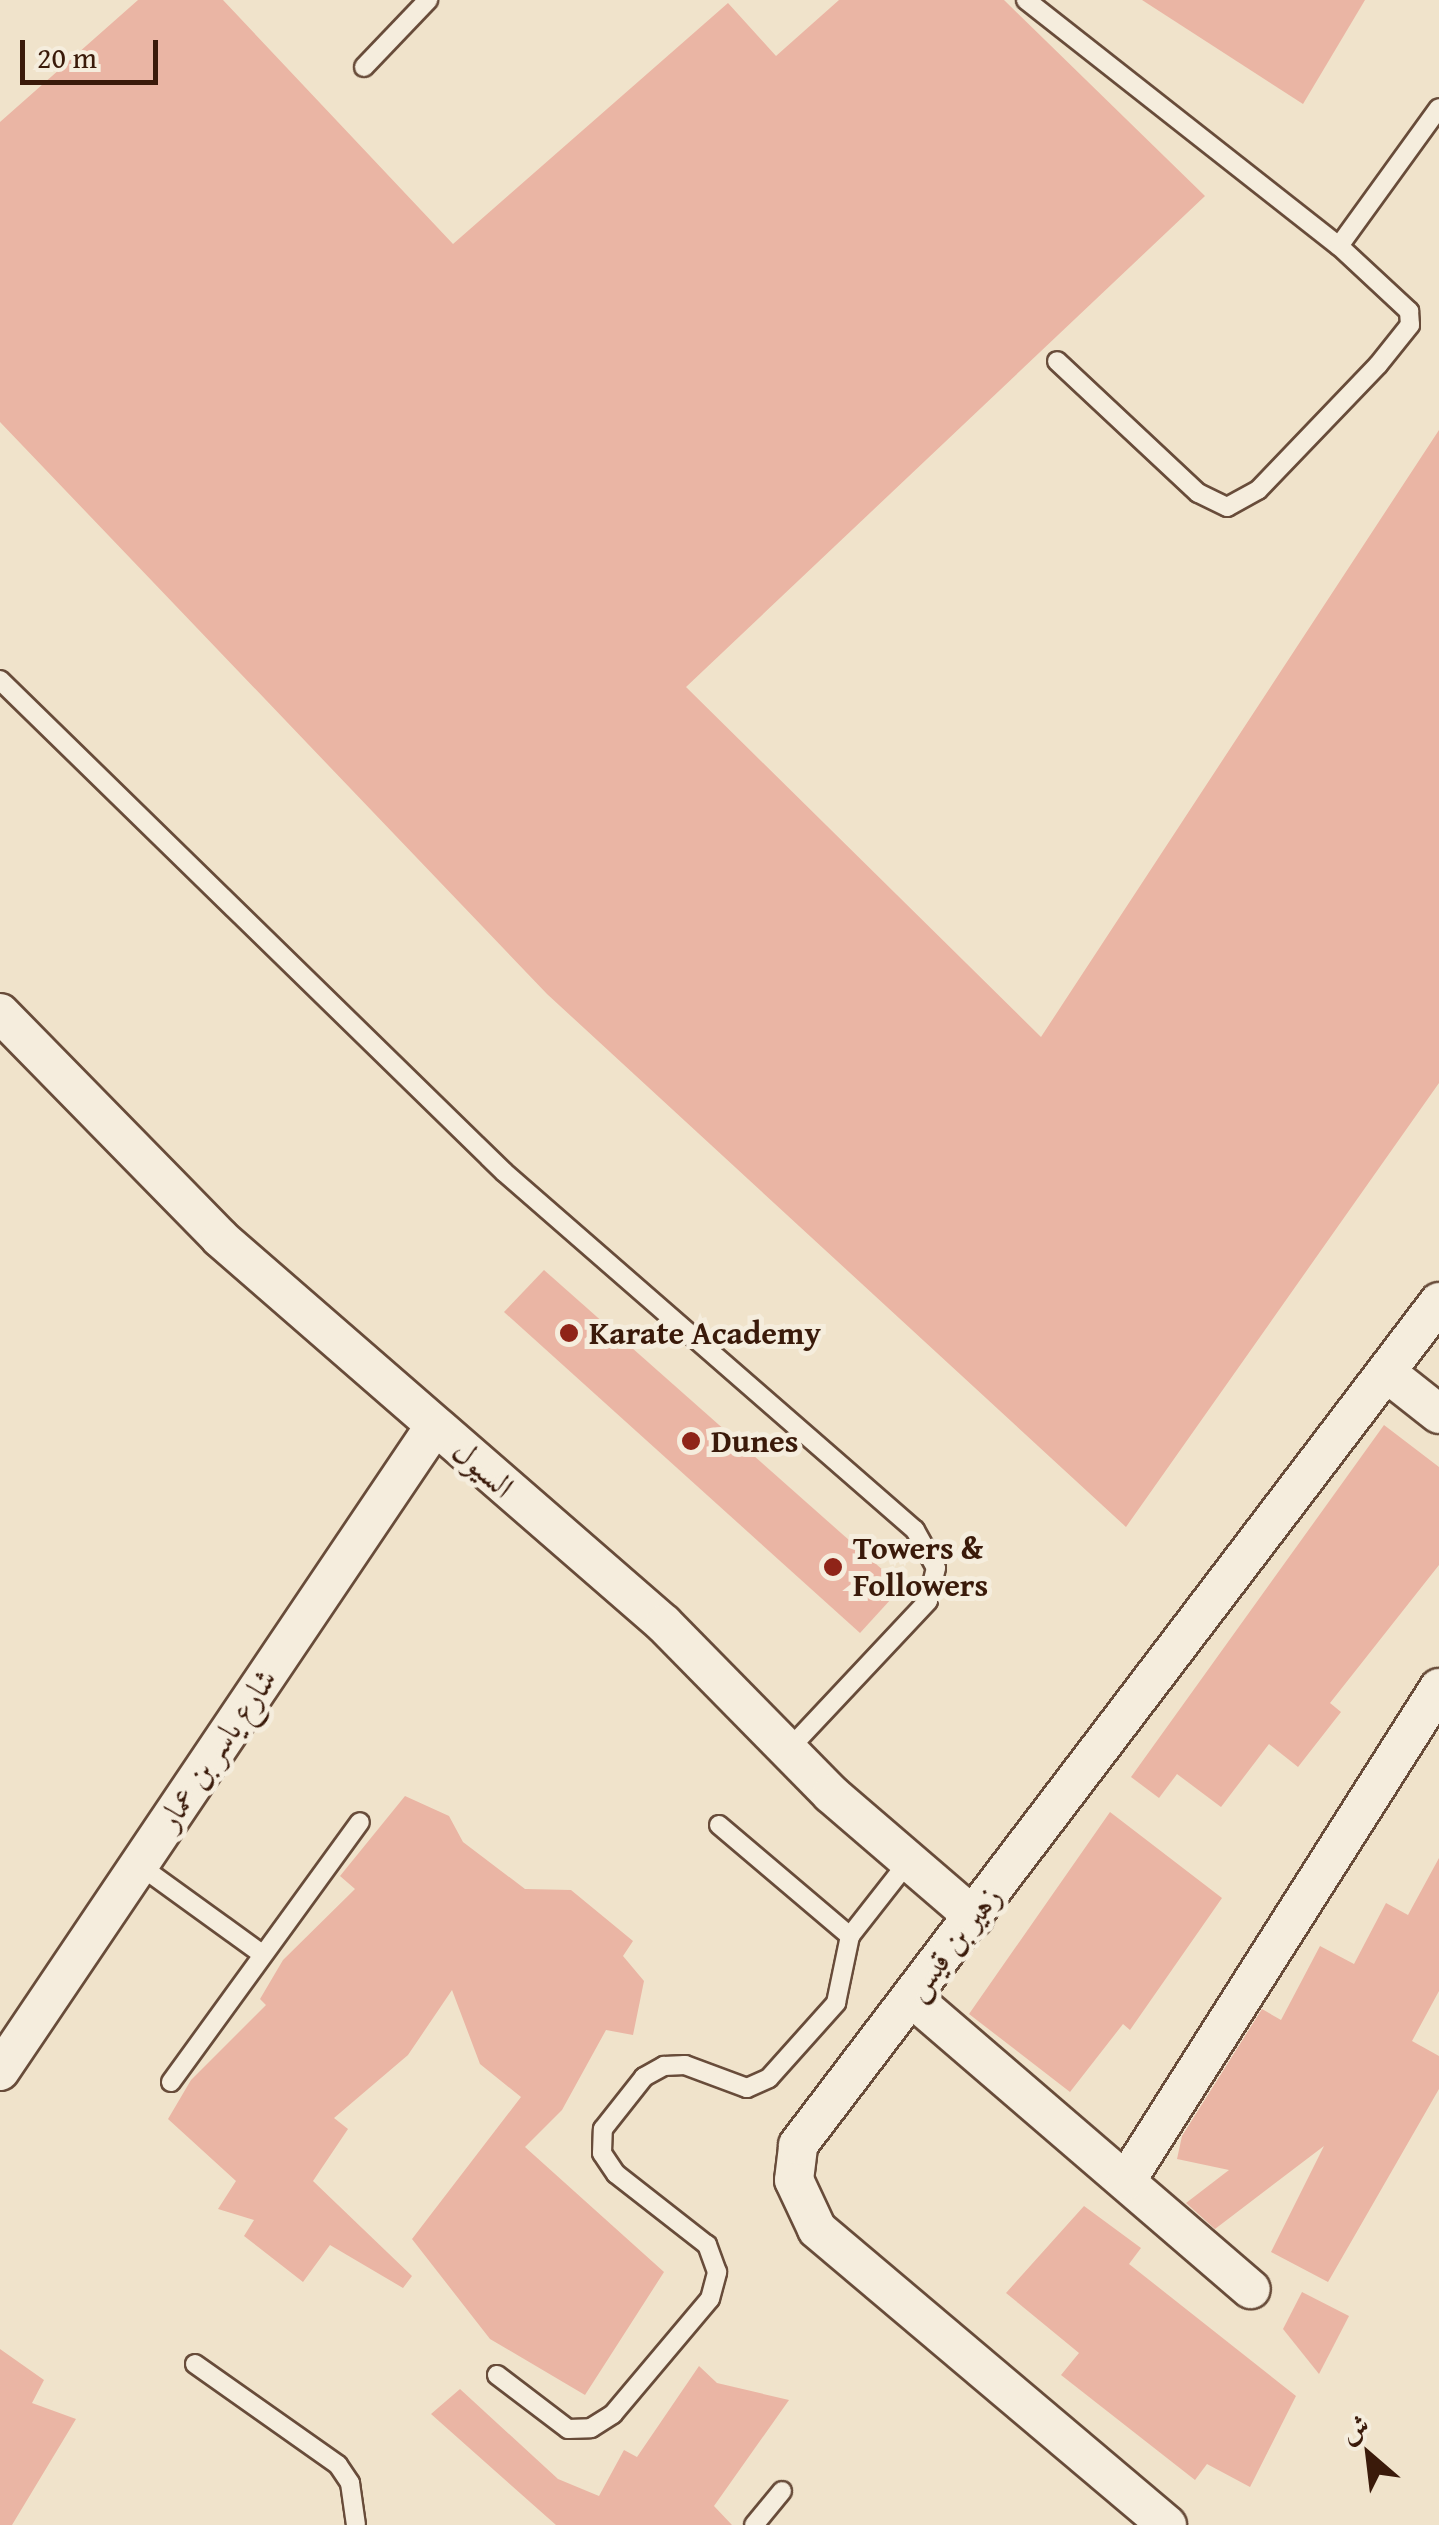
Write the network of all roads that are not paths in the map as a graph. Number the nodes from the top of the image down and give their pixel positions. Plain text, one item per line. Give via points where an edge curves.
1 (428, 0) edge
2 (1026, 0) edge
3 (364, 67) dead end
4 (1439, 108) edge
5 (1434, 129) edge
6 (1339, 246) junction
7 (1057, 361) dead end
8 (0, 680) edge
9 (0, 1013) edge
10 (1439, 1302) edge
11 (1387, 1373) junction
12 (1439, 1414) edge
13 (434, 1427) junction
14 (1439, 1688) edge
15 (787, 1751) junction
16 (360, 1822) dead end
17 (719, 1825) dead end
18 (908, 1862) junction
19 (139, 1865) junction
20 (974, 1917) junction
21 (850, 1936) junction
22 (259, 1952) junction
23 (911, 1997) junction
24 (0, 2071) edge
25 (172, 2082) dead end
26 (1126, 2181) junction
27 (1251, 2289) dead end
28 (194, 2364) dead end
29 (497, 2375) dead end
30 (782, 2490) dead end
31 (356, 2525) edge
32 (754, 2525) edge
33 (1167, 2525) edge

1 - 3 lane
2 - 6 lane
4 - 5 lane
5 - 6 lane
6 - 7 lane via 1404,302 1410,324 1244,502 1228,507 1198,493
8 - 15 lane via 504,1172 915,1530 936,1568 928,1601
9 - 13 street, السيول via 220,1238
10 - 11 street, زهير بن قيس
11 - 12 street
11 - 20 street, زهير بن قيس
13 - 15 street, السيول via 664,1624
13 - 19 street, شارع ياسر بن عمار
14 - 26 street
15 - 18 street, السيول
16 - 22 lane
17 - 21 lane
18 - 20 street, السيول
18 - 21 lane
19 - 22 lane
19 - 24 street, شارع ياسر بن عمار
20 - 23 street, زهير بن قيس
21 - 29 lane via 836,2003 770,2078 747,2088 685,2065 664,2066 644,2077 602,2129 602,2153 616,2174 707,2246 717,2272 710,2299 613,2414 590,2428 568,2429
22 - 25 lane
23 - 26 street
23 - 33 street, زهير بن قيس via 798,2145 800,2206
26 - 27 street
28 - 31 lane via 338,2465 350,2483
30 - 32 lane

